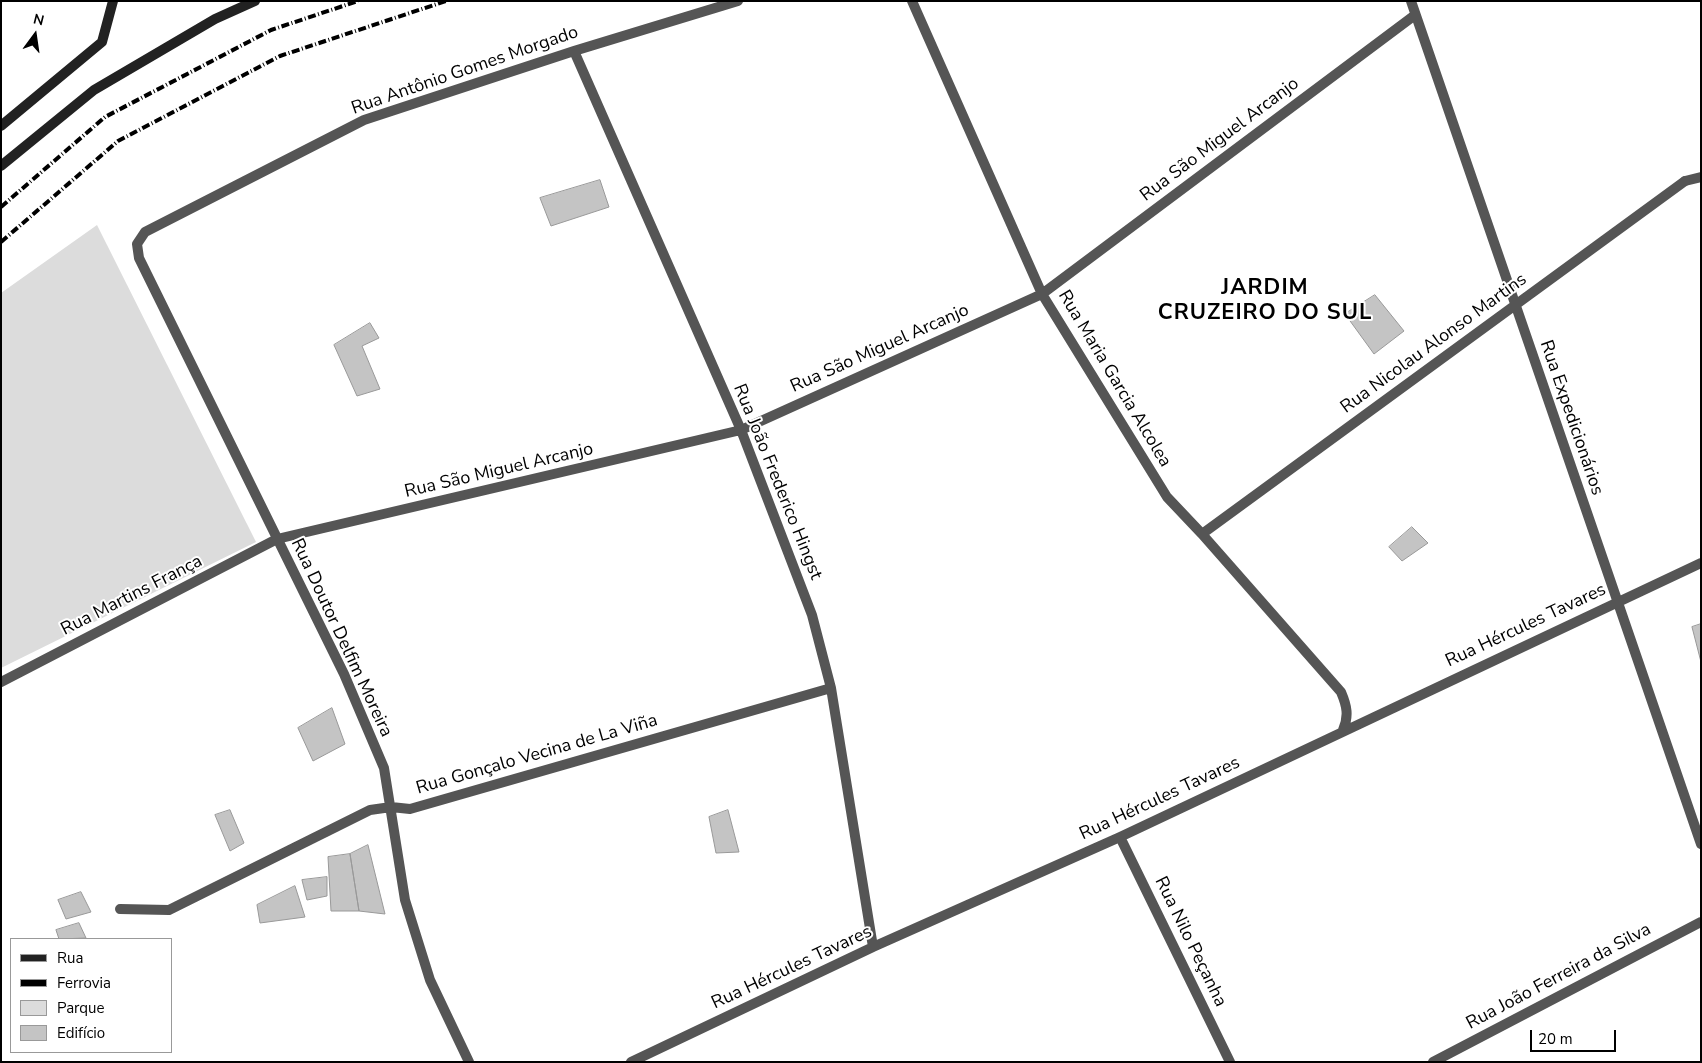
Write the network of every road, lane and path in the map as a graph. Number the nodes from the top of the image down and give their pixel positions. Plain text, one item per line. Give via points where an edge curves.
1 (113, 1) edge
2 (255, 1) edge
3 (738, 1) edge
4 (912, 1) edge
5 (1412, 1) edge
6 (1416, 14) junction
7 (574, 51) junction
8 (1, 126) edge
9 (1, 166) edge
10 (1701, 177) edge
11 (137, 244) joint
12 (1042, 294) junction
13 (1515, 306) junction
14 (741, 430) junction
15 (1202, 534) junction
16 (277, 539) junction
17 (1701, 563) edge
18 (1618, 602) junction
19 (1, 682) edge
20 (831, 688) junction
21 (1343, 730) junction
22 (391, 807) junction
23 (1120, 837) junction
24 (1701, 844) edge
25 (120, 909) dead end
26 (1701, 922) edge
27 (873, 948) junction
28 (469, 1062) edge
29 (631, 1062) edge
30 (1230, 1062) edge
31 (1433, 1062) edge

1 - 8 main road via 102,42
2 - 9 main road via 215,19 94,90
3 - 7 street, Rua Antônio Gomes Morgado
4 - 12 street, Rua Maria Garcia Alcolea
5 - 6 street, Rua Expedicionários
6 - 12 street, Rua São Miguel Arcanjo
6 - 13 street, Rua Expedicionários
7 - 11 street, Rua Antônio Gomes Morgado via 364,120 145,232
7 - 14 street, Rua João Frederico Hingst
10 - 13 street, Rua Nicolau Alonso Martins via 1685,181
11 - 16 street, Rua Doutor Delfim Moreira via 139,258
12 - 14 street, Rua São Miguel Arcanjo
12 - 15 street, Rua Maria Garcia Alcolea via 1167,497
13 - 15 street, Rua Nicolau Alonso Martins
13 - 18 street, Rua Expedicionários
14 - 16 street, Rua São Miguel Arcanjo
14 - 20 street, Rua João Frederico Hingst via 812,615
15 - 21 street, Rua Maria Garcia Alcolea via 1341,692 1347,711
16 - 19 street, Rua Martins França
16 - 22 street, Rua Doutor Delfim Moreira via 344,674 384,768
17 - 18 street, Rua Hércules Tavares
18 - 21 street, Rua Hércules Tavares
18 - 24 street, Rua Expedicionários
20 - 22 street, Rua Gonçalo Vecina de La Viña via 410,809
20 - 27 street, Rua João Frederico Hingst
21 - 23 street, Rua Hércules Tavares
22 - 25 street, Rua Gonçalo Vecina de La Viña via 370,810 169,910
22 - 28 street, Rua Doutor Delfim Moreira via 405,900 430,980
23 - 27 street, Rua Hércules Tavares
23 - 30 street, Rua Nilo Peçanha
26 - 31 street, Rua João Ferreira da Silva
27 - 29 street, Rua Hércules Tavares

